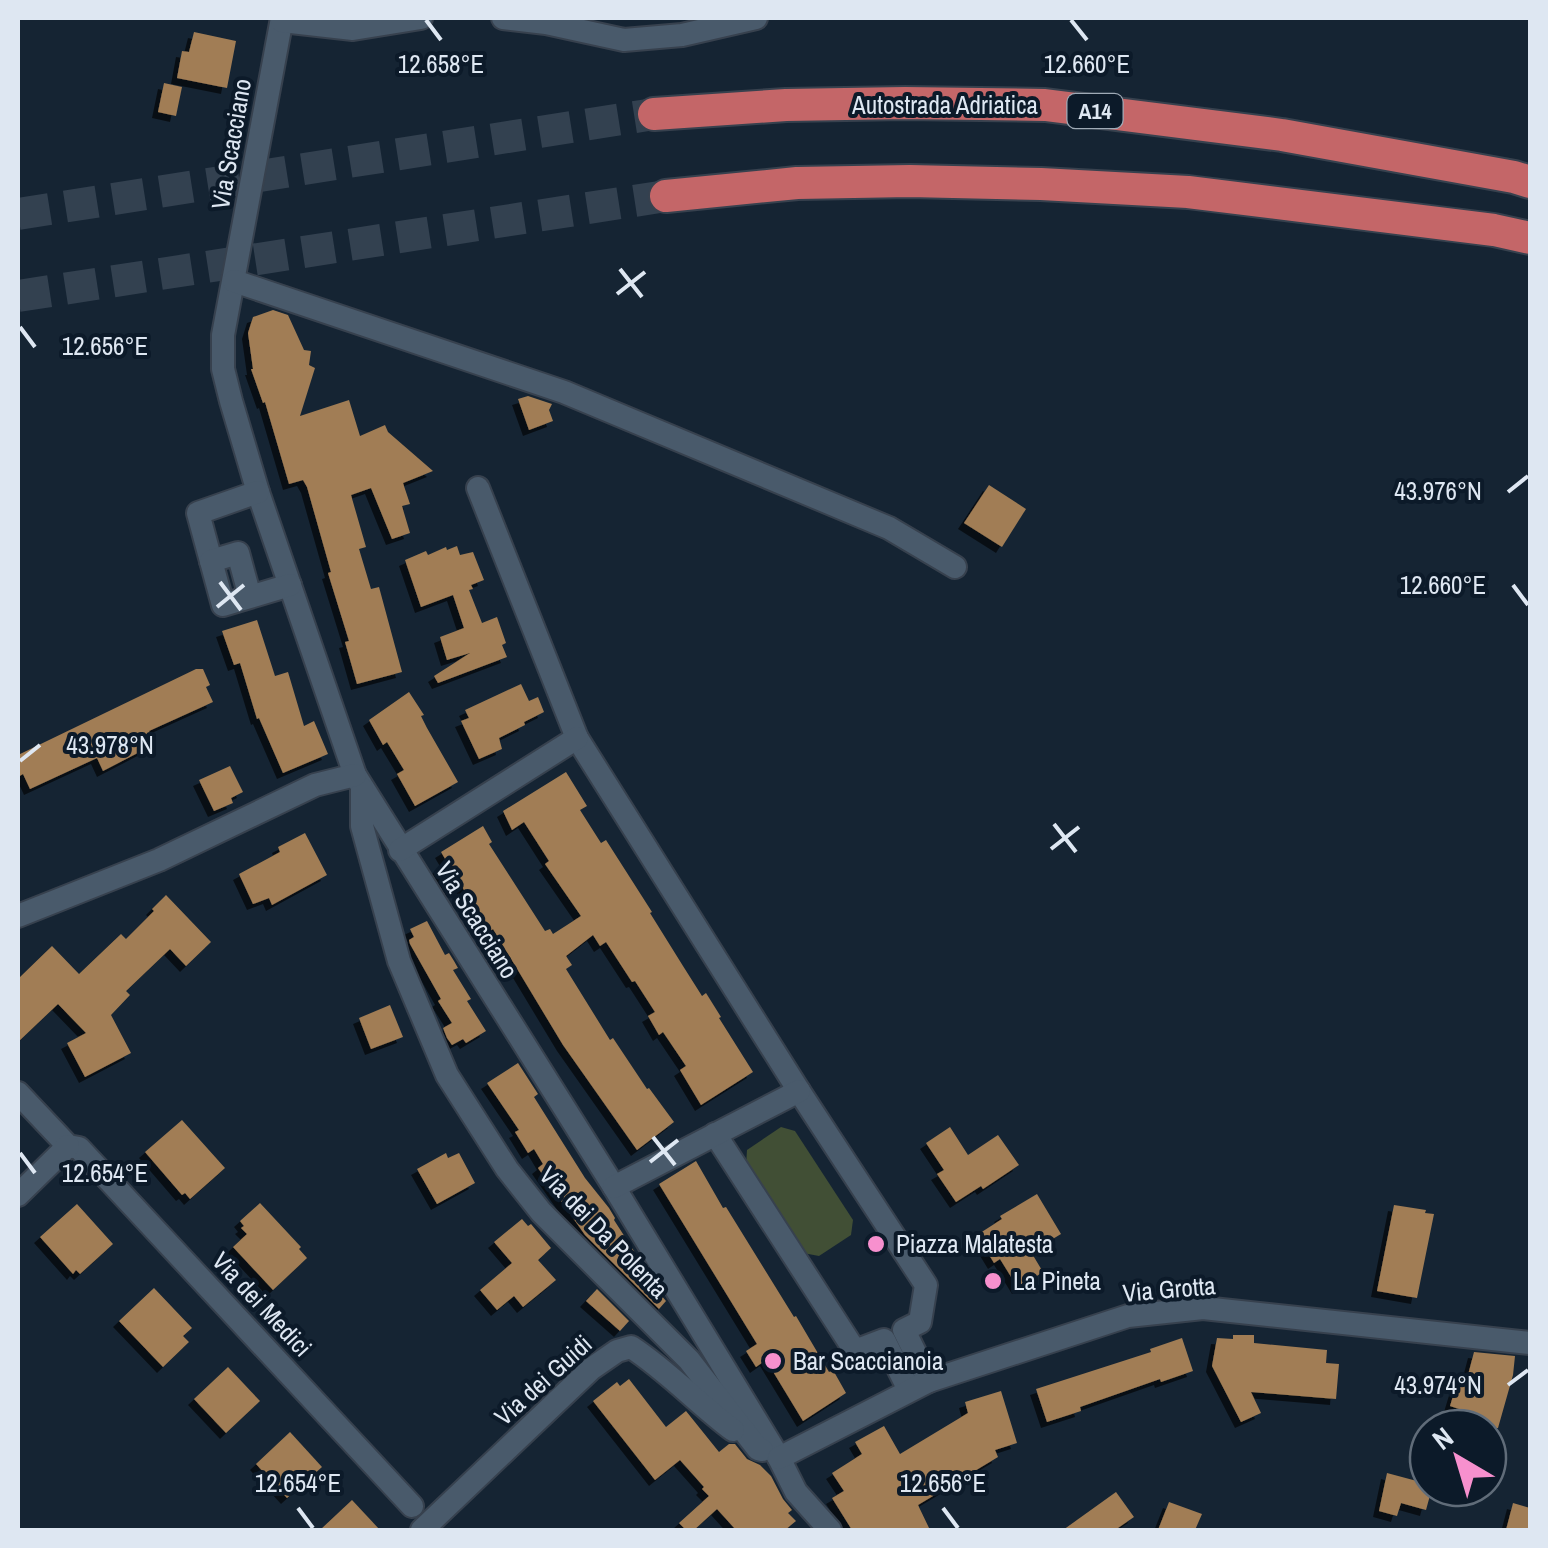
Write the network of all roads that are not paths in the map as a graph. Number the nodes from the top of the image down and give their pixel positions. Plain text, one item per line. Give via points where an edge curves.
1 (421, 18) edge
2 (503, 18) edge
3 (756, 18) edge
4 (282, 19) edge
5 (654, 114) tunnel mouth
6 (1530, 182) edge
7 (666, 196) tunnel mouth
8 (1530, 238) edge
9 (234, 281) junction
10 (478, 488) dead end
11 (258, 492) junction
12 (955, 567) dead end
13 (290, 586) junction
14 (578, 738) junction
15 (358, 781) junction
16 (400, 850) junction
17 (18, 916) edge
18 (798, 1091) junction
19 (18, 1093) edge
20 (715, 1134) junction
21 (68, 1146) junction
22 (614, 1187) junction
23 (18, 1196) edge
24 (1530, 1343) edge
25 (919, 1385) junction
26 (768, 1453) junction
27 (412, 1506) dead end
28 (422, 1530) edge
29 (830, 1530) edge

1 - 4 street via 353,29
2 - 3 street via 624,40
4 - 9 street, Via Scacciano
5 - 6 highway, Autostrada Adriatica / A14 via 806,104 1045,104 1282,135
7 - 8 highway via 910,180 1078,186 1188,192
9 - 11 street, Via Scacciano via 222,369
9 - 12 street via 564,392 889,528
10 - 14 street
11 - 13 street, Via Scacciano
11 - 13 street via 198,513 211,561 238,554 250,597
13 - 15 street, Via Scacciano
14 - 16 street
14 - 18 street
15 - 16 street, Via Scacciano
15 - 17 street via 315,784 159,860
15 - 26 street, Via dei Da Polenta via 362,826 399,960 446,1075 541,1212 689,1360
16 - 22 street, Via Scacciano
18 - 20 street
18 - 25 street via 926,1285 920,1322 904,1330
19 - 21 street, Via dei Medici
20 - 22 street
20 - 25 street via 855,1351 884,1340
21 - 23 street
21 - 27 street, Via dei Medici via 79,1148
22 - 26 street, Via Scacciano
24 - 25 street, Via Grotta via 1203,1308 1128,1316
25 - 26 street, Via Grotta
26 - 28 street, Via dei Guidi via 649,1359 631,1348 617,1351
26 - 29 street, Via Scacciano

